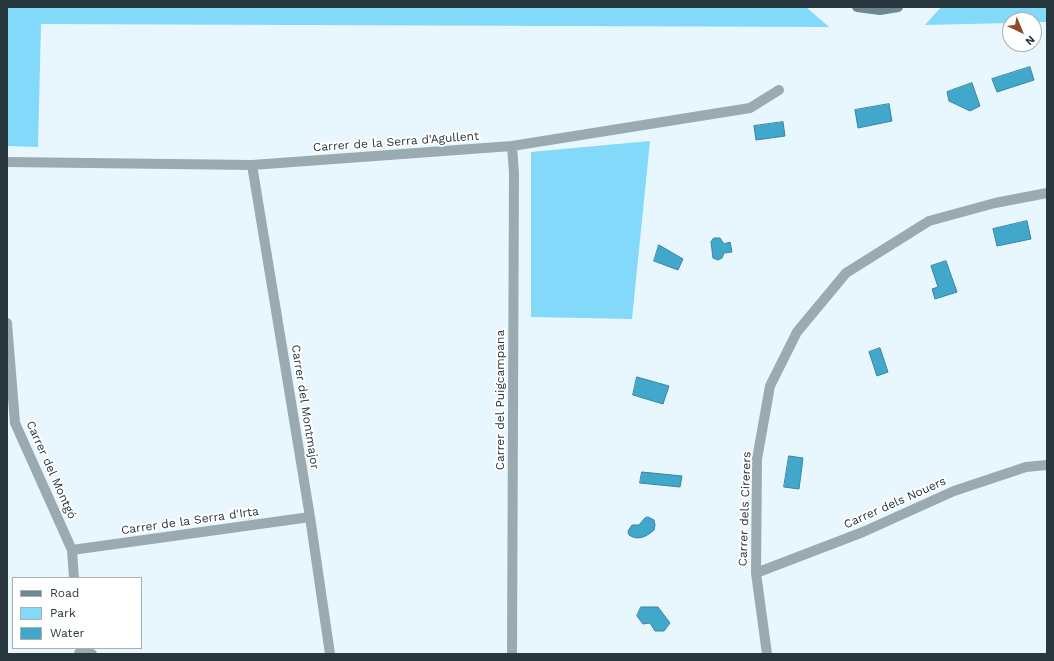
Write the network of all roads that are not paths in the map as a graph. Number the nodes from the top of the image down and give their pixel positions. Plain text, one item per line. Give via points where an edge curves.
1 (857, 7) edge
2 (898, 7) edge
3 (780, 90) dead end
4 (512, 146) junction
5 (7, 162) edge
6 (252, 165) junction
7 (1047, 194) edge
8 (7, 323) edge
9 (11, 423) edge
10 (1047, 465) edge
11 (310, 516) junction
12 (72, 550) junction
13 (756, 573) junction
14 (74, 577) edge
15 (79, 652) edge
16 (92, 654) edge
17 (330, 654) edge
18 (512, 654) edge
19 (767, 654) edge

1 - 2 main road via 880,10
3 - 4 street, Carrer de la Serra d'Agullent via 750,108
4 - 6 street, Carrer de la Serra d'Agullent
4 - 18 street, Carrer del Puigcampana
5 - 6 street, Carrer de la Serra d'Agullent
6 - 11 street, Carrer del Montmajor
7 - 13 street, Carrer dels Cirerers via 995,203 929,221 846,273 797,332 770,386 757,459
8 - 9 street, Carrer del Montgó
9 - 12 street, Carrer del Montgó
10 - 13 street, Carrer dels Nouers via 1026,467 954,491 863,532
11 - 12 street, Carrer de la Serra d'Irta
11 - 17 street, Carrer del Montmajor
12 - 14 street, Carrer del Montgó
13 - 19 street, Carrer dels Cirerers
15 - 16 street

